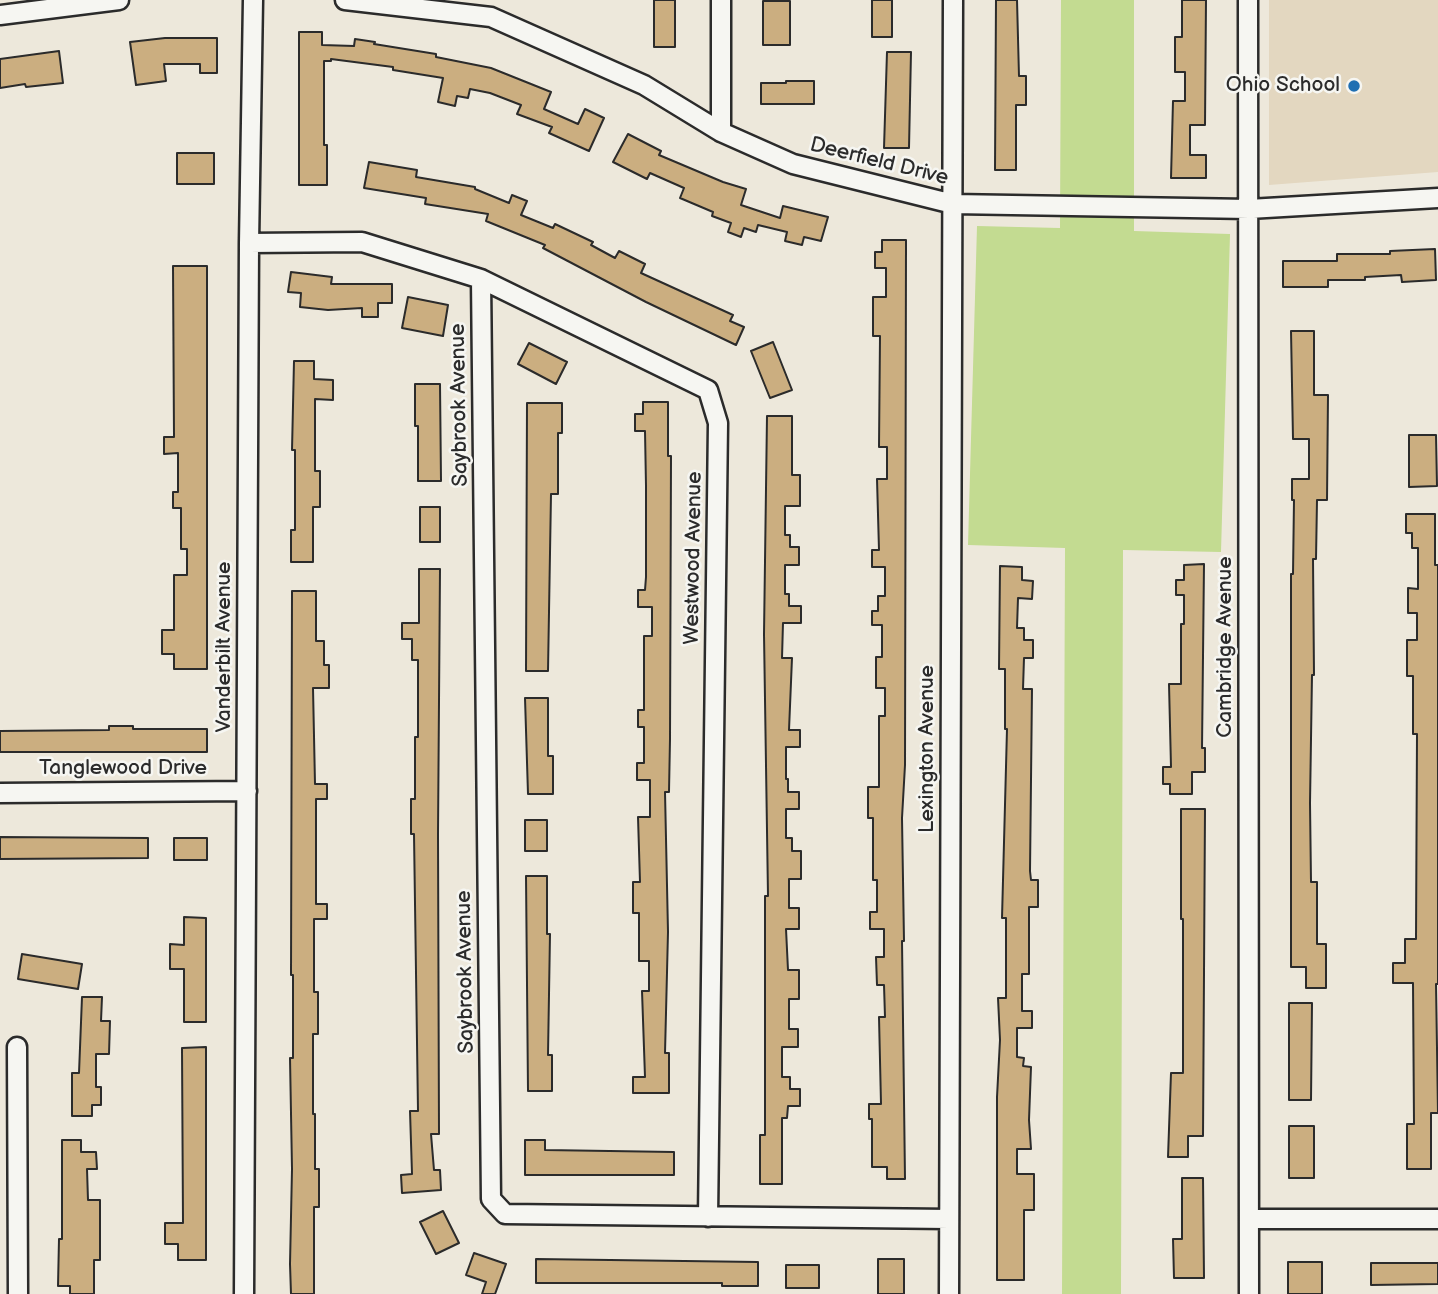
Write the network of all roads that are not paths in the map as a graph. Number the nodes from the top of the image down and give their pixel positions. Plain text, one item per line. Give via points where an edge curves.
1 (119, 0) edge
2 (253, 0) edge
3 (345, 0) edge
4 (722, 0) edge
5 (953, 0) edge
6 (1248, 0) edge
7 (491, 9) edge
8 (0, 15) edge
9 (721, 132) junction
10 (1438, 198) edge
11 (953, 204) junction
12 (1249, 209) junction
13 (249, 243) junction
14 (481, 279) junction
15 (247, 791) junction
16 (0, 793) edge
17 (17, 1047) dead end
18 (708, 1217) junction
19 (949, 1219) junction
20 (1249, 1219) junction
21 (1438, 1219) edge
22 (18, 1294) edge
23 (244, 1294) edge
24 (949, 1294) edge
25 (1249, 1294) edge

1 - 8 street
2 - 13 street, Vanderbilt Avenue
3 - 7 street, Deerfield Drive
4 - 9 street
5 - 11 street, Lexington Avenue
6 - 12 street, Cambridge Avenue
7 - 9 street, Deerfield Drive via 645,85
9 - 11 street, Deerfield Drive via 793,164
10 - 12 street, Deerfield Drive
11 - 12 street, Deerfield Drive
11 - 19 street, Lexington Avenue
12 - 20 street, Cambridge Avenue
13 - 14 street, Westwood Avenue via 362,242
13 - 15 street, Vanderbilt Avenue
14 - 18 street, Westwood Avenue via 708,390 718,423
14 - 18 street, Saybrook Avenue via 491,1199 505,1214
15 - 16 street, Tanglewood Drive
15 - 23 street, Vanderbilt Avenue
17 - 22 street
18 - 19 street, Saybrook Avenue
19 - 24 street, Lexington Avenue
20 - 21 street
20 - 25 street, Cambridge Avenue

